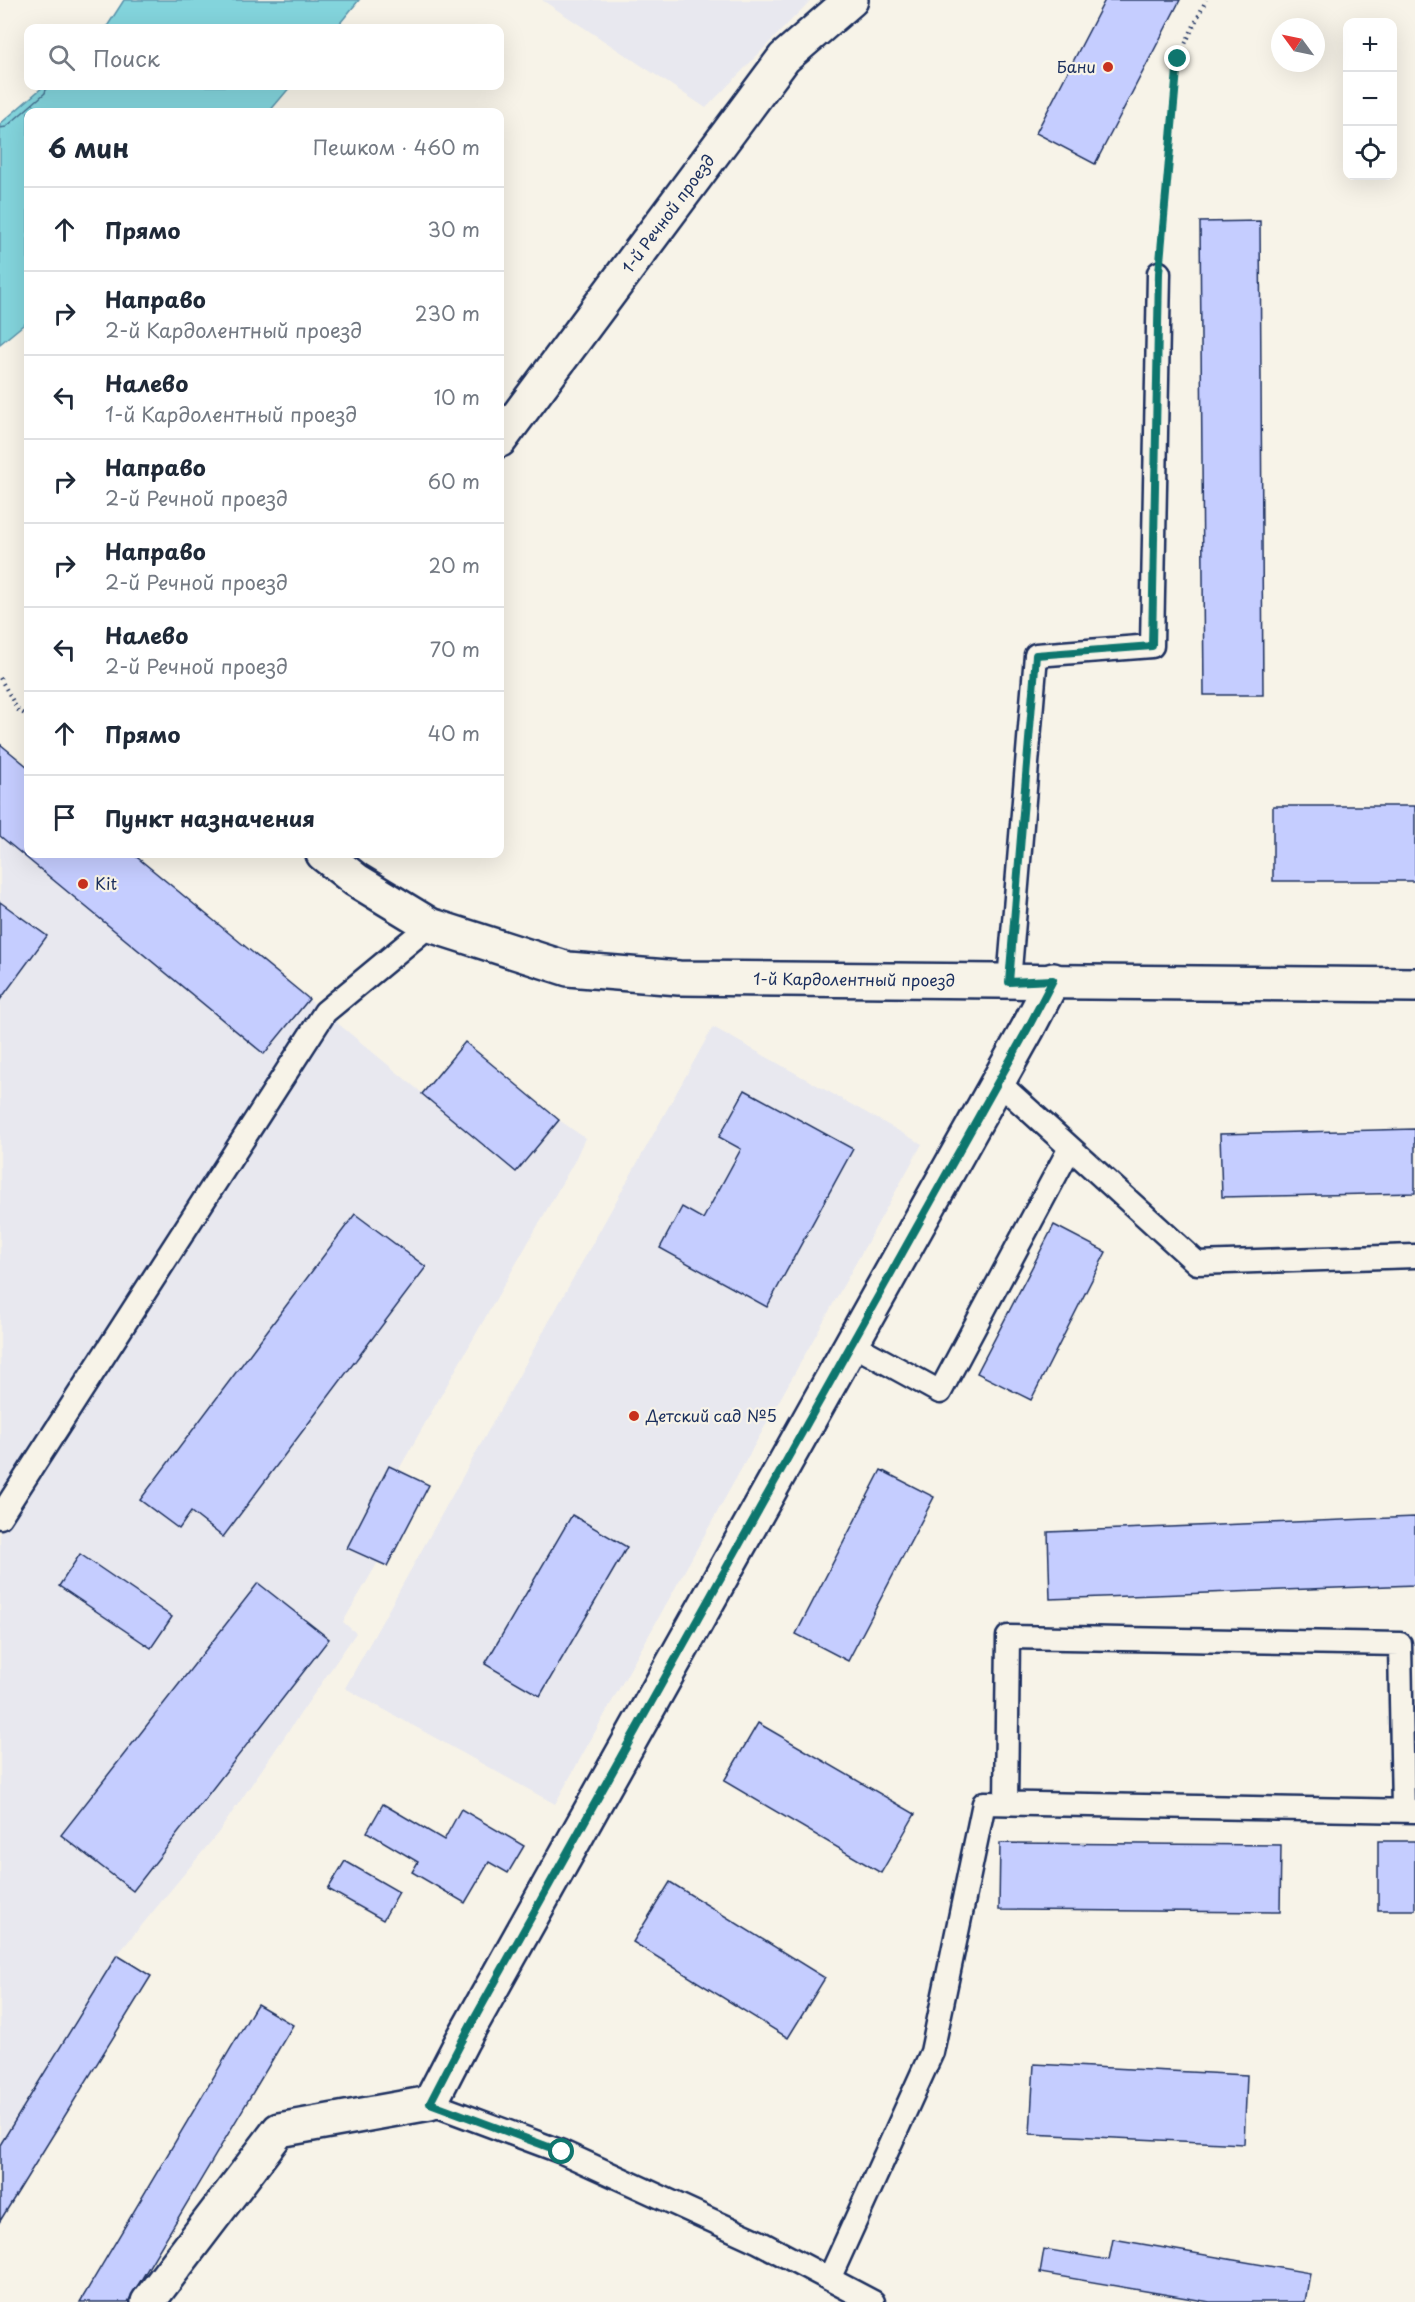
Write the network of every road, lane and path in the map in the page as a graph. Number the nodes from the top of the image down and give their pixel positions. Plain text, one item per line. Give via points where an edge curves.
1 (851, 0) edge
2 (1206, 0) edge
3 (1159, 273) joint
4 (504, 435) edge
5 (0, 678) edge
6 (24, 714) edge
7 (328, 858) edge
8 (429, 925) junction
9 (1053, 980) junction
10 (1009, 982) junction
11 (1415, 985) edge
12 (998, 1082) junction
13 (1070, 1148) junction
14 (1415, 1256) edge
15 (852, 1344) junction
16 (0, 1517) edge
17 (1006, 1803) junction
18 (1409, 1810) edge
19 (430, 2103) junction
20 (829, 2279) junction
21 (148, 2302) edge
22 (873, 2302) edge

1 - 4 street, 1-й Речной проезд via 784,58
2 - 3 path via 1178,59
3 - 10 lane via 1152,646 1036,655
5 - 6 path
7 - 8 street, 1-й Кардолентный проезд
8 - 10 street, 1-й Кардолентный проезд via 568,969 679,978
8 - 16 lane via 325,1012
9 - 10 street, 1-й Кардолентный проезд
9 - 11 street, 1-й Кардолентный проезд
9 - 12 street
12 - 13 lane
12 - 15 street
13 - 14 lane via 1197,1263
13 - 15 lane via 939,1392
15 - 19 street
17 - 18 lane
17 - 18 lane via 1008,1637 1400,1644
17 - 20 lane via 984,1803 932,2052
19 - 20 lane via 562,2152 759,2242
19 - 21 street via 279,2130
20 - 22 lane

